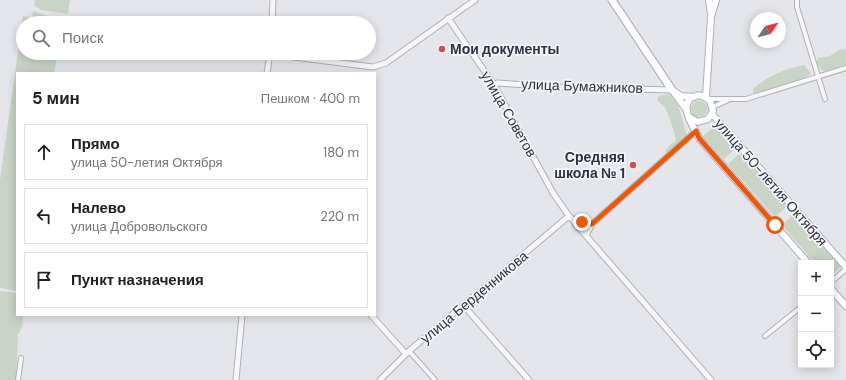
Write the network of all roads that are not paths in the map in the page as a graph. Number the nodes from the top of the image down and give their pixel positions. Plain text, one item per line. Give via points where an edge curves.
1 (273, 0) edge
2 (475, 0) edge
3 (612, 0) edge
4 (709, 0) edge
5 (716, 0) edge
6 (797, 0) edge
7 (272, 16) edge
8 (711, 16) junction
9 (448, 18) junction
10 (269, 60) edge
11 (322, 60) edge
12 (846, 68) edge
13 (267, 72) edge
14 (818, 77) junction
15 (494, 85) junction
16 (672, 90) junction
17 (702, 97) junction
18 (732, 98) junction
19 (825, 99) dead end
20 (713, 107) junction
21 (686, 109) junction
22 (712, 114) junction
23 (689, 117) junction
24 (706, 120) junction
25 (696, 131) junction
26 (569, 216) junction
27 (592, 224) junction
28 (586, 235) junction
29 (805, 260) edge
30 (846, 268) edge
31 (834, 279) edge
32 (834, 292) edge
33 (464, 306) junction
34 (846, 306) edge
35 (798, 309) edge
36 (242, 316) edge
37 (372, 316) edge
38 (765, 336) dead end
39 (408, 353) junction
40 (21, 358) dead end
41 (18, 380) edge
42 (236, 380) edge
43 (380, 380) edge
44 (435, 380) edge
45 (529, 380) edge
46 (711, 380) edge

1 - 7 street
2 - 9 street
3 - 16 main road
4 - 8 main road
5 - 8 main road
6 - 14 street
8 - 17 main road via 707,79
9 - 11 street via 380,65 373,67
9 - 15 street, улица Советов
10 - 13 street
12 - 14 street
14 - 18 street via 746,98
14 - 19 street
15 - 16 street, улица Бумажников via 498,83
15 - 26 street, улица Советов via 553,194
16 - 17 main road via 684,97
16 - 21 main road
17 - 18 street
17 - 20 main road
17 - 21 main road via 688,102
18 - 20 street
20 - 22 main road
21 - 23 main road
22 - 24 main road
22 - 30 main road, улица 50-летия Октября
23 - 24 main road via 698,122
23 - 25 main road, улица 50-летия Октября
24 - 25 main road
25 - 27 street
25 - 29 main road, улица 50-летия Октября via 699,138
26 - 27 street via 578,222
26 - 28 street, улица Советов
26 - 33 street, улица Берденникова
27 - 28 street
28 - 46 street, улица Советов
30 - 31 street
32 - 34 main road
33 - 39 street, улица Берденникова
33 - 45 street
35 - 38 street
36 - 42 street
37 - 39 street
39 - 43 street, улица Берденникова
39 - 44 street
40 - 41 street

